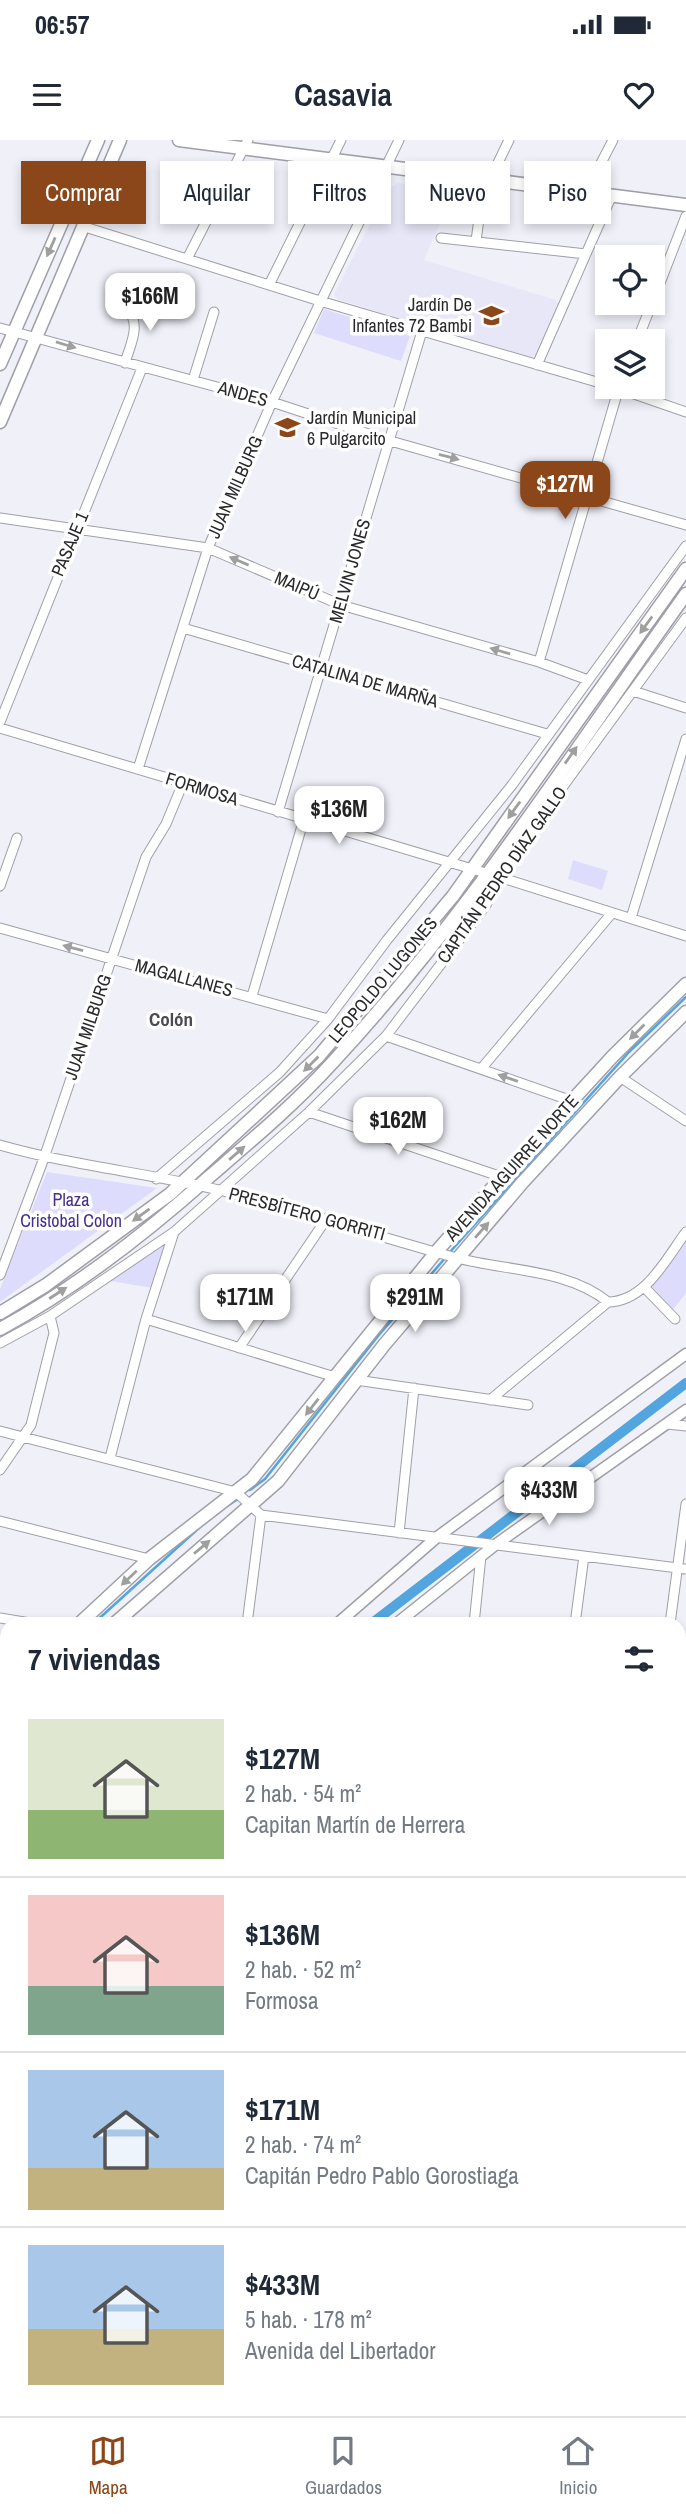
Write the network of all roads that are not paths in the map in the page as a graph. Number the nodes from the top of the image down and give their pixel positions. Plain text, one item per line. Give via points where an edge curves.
1 (98, 140) edge
2 (121, 140) edge
3 (179, 140) edge
4 (341, 140) edge
5 (399, 140) edge
6 (509, 140) edge
7 (612, 140) edge
8 (246, 144) edge
9 (331, 159) junction
10 (346, 161) edge
11 (388, 161) edge
12 (500, 161) edge
13 (602, 161) edge
14 (612, 195) joint
15 (686, 205) edge
16 (686, 216) edge
17 (357, 224) edge
18 (478, 224) edge
19 (85, 227) junction
20 (441, 237) dead end
21 (476, 242) junction
22 (586, 254) junction
23 (187, 259) junction
24 (665, 269) edge
25 (269, 285) junction
26 (131, 293) dead end
27 (320, 301) junction
28 (214, 312) dead end
29 (0, 328) edge
30 (14, 330) junction
31 (422, 331) junction
32 (37, 336) junction
33 (125, 363) junction
34 (0, 364) edge
35 (537, 365) junction
36 (142, 368) junction
37 (193, 380) junction
38 (595, 382) edge
39 (611, 399) edge
40 (649, 399) edge
41 (272, 402) junction
42 (686, 412) edge
43 (0, 422) edge
44 (387, 440) junction
45 (588, 495) junction
46 (0, 517) edge
47 (686, 525) edge
48 (76, 528) junction
49 (686, 546) edge
50 (208, 548) junction
51 (686, 569) edge
52 (686, 594) edge
53 (341, 605) junction
54 (686, 618) edge
55 (183, 628) junction
56 (539, 662) junction
57 (322, 669) junction
58 (588, 680) junction
59 (633, 691) junction
60 (686, 708) edge
61 (0, 722) edge
62 (0, 728) edge
63 (547, 734) junction
64 (686, 739) edge
65 (138, 769) junction
66 (183, 783) junction
67 (278, 812) junction
68 (304, 819) junction
69 (17, 838) dead end
70 (449, 863) junction
71 (471, 869) junction
72 (493, 875) junction
73 (0, 886) edge
74 (612, 913) junction
75 (631, 918) junction
76 (0, 928) edge
77 (686, 936) edge
78 (111, 958) junction
79 (686, 984) edge
80 (252, 996) junction
81 (686, 1012) edge
82 (328, 1019) junction
83 (386, 1036) junction
84 (481, 1069) junction
85 (620, 1077) junction
86 (572, 1101) junction
87 (309, 1112) junction
88 (686, 1121) edge
89 (0, 1145) edge
90 (44, 1158) junction
91 (502, 1177) junction
92 (156, 1179) junction
93 (181, 1183) junction
94 (199, 1187) junction
95 (220, 1191) junction
96 (327, 1218) junction
97 (174, 1232) junction
98 (686, 1232) edge
99 (447, 1254) junction
100 (0, 1275) edge
101 (644, 1287) junction
102 (608, 1302) junction
103 (0, 1313) edge
104 (50, 1316) junction
105 (146, 1319) junction
106 (675, 1319) dead end
107 (0, 1329) edge
108 (0, 1343) edge
109 (239, 1348) junction
110 (686, 1354) edge
111 (335, 1377) junction
112 (356, 1380) junction
113 (414, 1388) junction
114 (490, 1399) junction
115 (528, 1405) dead end
116 (686, 1410) edge
117 (667, 1424) junction
118 (686, 1426) edge
119 (0, 1431) edge
120 (24, 1437) junction
121 (110, 1458) junction
122 (0, 1469) edge
123 (236, 1492) junction
124 (686, 1504) edge
125 (256, 1511) junction
126 (0, 1521) edge
127 (399, 1533) junction
128 (436, 1538) junction
129 (495, 1545) junction
130 (481, 1556) junction
131 (584, 1556) junction
132 (149, 1559) junction
133 (682, 1569) edge
134 (87, 1617) edge
135 (123, 1617) edge
136 (248, 1617) edge
137 (345, 1617) edge
138 (405, 1617) edge
139 (475, 1617) edge
140 (576, 1617) edge
141 (672, 1617) edge

1 -> 30 main road
2 - 19 main road
3 - 8 main road
4 - 9 street
5 - 11 street, JUAN MILBURG
6 - 12 street
7 - 13 street
8 - 9 main road
8 - 23 street
9 - 10 main road
9 - 25 street
14 - 15 main road
14 - 22 street
16 - 24 street
17 - 27 street, JUAN MILBURG
18 - 21 street
19 - 23 street
19 - 32 main road
20 - 21 street
21 - 22 street
22 - 35 street
23 - 25 street
25 - 27 street
26 - 33 street via 126,306 136,321
27 - 31 street
27 - 41 street, JUAN MILBURG
28 - 37 street
29 - 30 street, ANDES
30 - 32 street, ANDES
30 - 34 main road
31 - 35 street
31 - 44 street, MELVIN JONES
32 -> 33 street, ANDES
32 - 43 main road
33 - 36 street, ANDES
35 - 38 street
36 - 37 street, ANDES
36 - 48 street, PASAJE 1
37 - 41 street, ANDES
39 - 45 street
40 - 42 street
41 - 44 street, ANDES
41 - 50 street, JUAN MILBURG
44 -> 45 street, ANDES
44 - 53 street, MELVIN JONES
45 - 47 street, ANDES
45 - 56 street
46 - 48 street, MAIPÚ
48 - 50 street, MAIPÚ
48 - 61 street, PASAJE 1
49 - 58 street
53 -> 50 street, MAIPÚ
50 - 55 street, JUAN MILBURG
51 -> 71 main road, LEOPOLDO LUGONES
72 -> 52 main road, LEOPOLDO LUGONES
56 -> 53 street, MAIPÚ
53 - 57 street, MELVIN JONES
54 - 59 street, CAPITÁN PEDRO DÍAZ GALLO
55 - 57 street, CATALINA DE MARÑA
55 - 65 street, JUAN MILBURG
56 - 58 street, MAIPÚ
57 - 63 street, CATALINA DE MARÑA
57 - 67 street, MELVIN JONES
58 - 63 street
59 - 60 street
59 - 72 street, CAPITÁN PEDRO DÍAZ GALLO
62 - 65 street, FORMOSA
63 - 70 street
64 - 75 street
65 - 66 street, FORMOSA
66 - 67 street, FORMOSA
66 - 78 street, JUAN MILBURG via 146,857
67 - 68 street, FORMOSA
68 - 70 street, FORMOSA
68 - 80 street
69 - 73 street
70 - 71 street, FORMOSA
70 - 82 street
71 - 72 street, FORMOSA
71 -> 93 main road, LEOPOLDO LUGONES via 319,1056
72 - 74 street, FORMOSA
72 - 83 street, CAPITÁN PEDRO DÍAZ GALLO via 486,905
94 -> 72 main road, LEOPOLDO LUGONES via 334,1062
74 - 75 street, FORMOSA
74 - 84 street
75 - 77 street, FORMOSA
78 -> 76 street, MAGALLANES
78 - 80 street, MAGALLANES
78 - 90 street, JUAN MILBURG
79 -> 86 main road, AVENIDA AGUIRRE NORTE
80 - 82 street, MAGALLANES
81 - 85 main road, AVENIDA AGUIRRE NORTE
82 - 92 street via 280,1072
83 - 84 street
83 - 87 street, CAPITÁN PEDRO DÍAZ GALLO
86 -> 84 street
85 - 88 street
99 -> 85 main road, AVENIDA AGUIRRE NORTE
86 - 91 main road, AVENIDA AGUIRRE NORTE
87 - 91 street
87 - 95 street, CAPITÁN PEDRO DÍAZ GALLO
89 - 90 street, PRESBÍTERO GORRITI
90 - 92 street, PRESBÍTERO GORRITI
90 - 100 street, JUAN MILBURG
91 - 99 main road, AVENIDA AGUIRRE NORTE
92 - 93 street, PRESBÍTERO GORRITI
93 - 94 street, PRESBÍTERO GORRITI
93 -> 103 main road, LEOPOLDO LUGONES via 46,1285
94 - 95 street, PRESBÍTERO GORRITI
107 -> 94 main road, LEOPOLDO LUGONES via 99,1267
95 - 96 street, PRESBÍTERO GORRITI
95 - 97 street, CAPITÁN PEDRO DÍAZ GALLO
96 - 99 street, PRESBÍTERO GORRITI
96 - 109 street
97 - 104 street, CAPITÁN PEDRO DÍAZ GALLO
97 - 105 street
98 - 101 street
99 - 102 street, PRESBÍTERO GORRITI via 583,1284
99 - 111 main road, AVENIDA AGUIRRE NORTE
99 - 112 main road, AVENIDA AGUIRRE NORTE
101 - 102 street via 631,1299
101 - 106 street
102 - 114 street
104 - 108 street, CAPITÁN PEDRO DÍAZ GALLO
104 - 120 street via 54,1333
105 - 109 street
105 - 121 street
109 - 111 street
110 - 128 street
111 -> 123 main road, AVENIDA AGUIRRE NORTE via 284,1443
112 - 113 street
112 - 125 main road, AVENIDA AGUIRRE NORTE
113 - 114 street
113 - 127 street
114 - 115 street
116 - 117 street
117 - 118 street
117 - 129 street
119 - 120 street
120 - 121 street
120 - 122 street
121 - 123 street
123 - 125 street
123 - 132 main road, AVENIDA AGUIRRE NORTE
124 - 133 street
125 - 127 street
135 -> 125 main road, AVENIDA AGUIRRE NORTE
125 - 136 street
126 - 132 street
127 - 128 street
128 - 129 street
128 - 137 street
129 - 130 street
129 - 131 street
130 - 138 street
130 - 139 street
131 - 133 street
131 - 140 street
132 -> 134 main road, AVENIDA AGUIRRE NORTE
133 - 141 street

